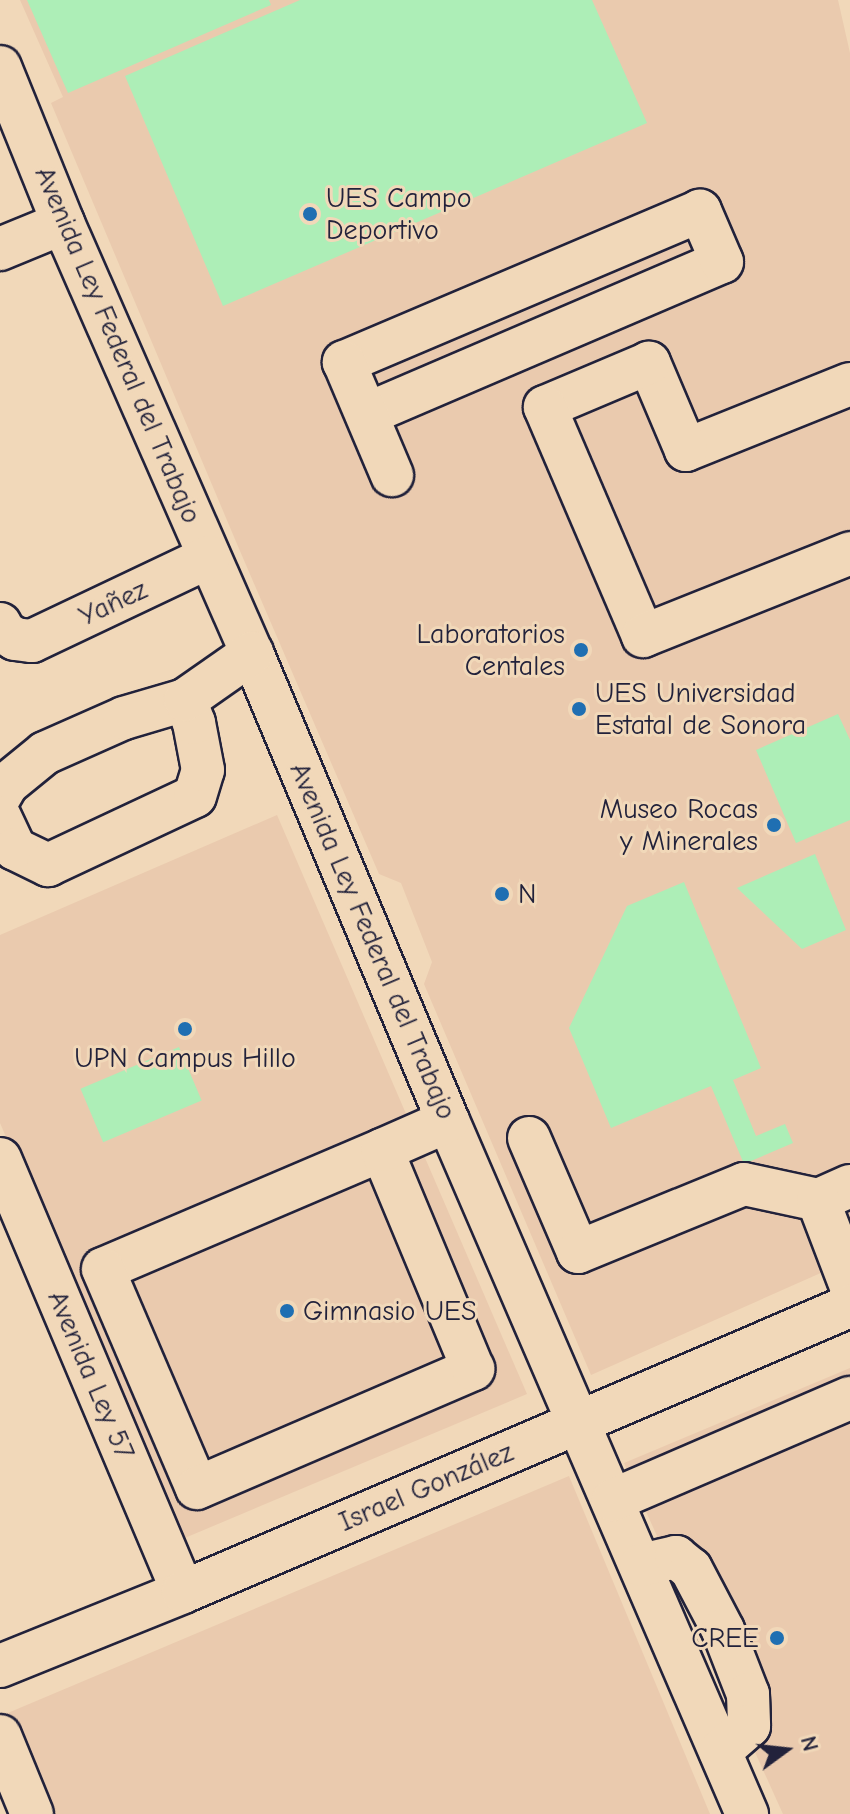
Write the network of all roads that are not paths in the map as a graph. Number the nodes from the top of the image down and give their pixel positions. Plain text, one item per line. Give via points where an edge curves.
1 (0, 67) edge
2 (63, 223) junction
3 (0, 249) edge
4 (850, 384) edge
5 (367, 414) junction
6 (392, 475) dead end
7 (850, 553) edge
8 (209, 557) junction
9 (8, 632) edge
10 (252, 653) junction
11 (185, 700) junction
12 (0, 796) edge
13 (0, 817) edge
14 (448, 1121) junction
15 (529, 1138) dead end
16 (382, 1150) junction
17 (0, 1159) edge
18 (834, 1193) edge
19 (850, 1284) edge
20 (850, 1306) edge
21 (850, 1398) edge
22 (579, 1421) junction
23 (613, 1500) junction
24 (183, 1592) junction
25 (0, 1666) edge
26 (0, 1736) edge
27 (32, 1814) edge
28 (747, 1814) edge

1 - 2 street, Avenida Ley Federal del Trabajo
2 - 3 street
2 - 8 street, Avenida Ley Federal del Trabajo
4 - 7 street via 686,450 649,363 545,407 643,636
5 - 5 street via 722,262 700,211 344,362
5 - 6 street
8 - 9 street, Yañez via 32,641
8 - 10 street, Avenida Ley Federal del Trabajo
10 - 11 street
10 - 14 street, Avenida Ley Federal del Trabajo
11 - 12 street via 124,718 45,753
11 - 13 street via 203,770 195,796 48,865 15,849
14 - 16 street
14 - 22 street, Avenida Ley Federal del Trabajo
15 - 18 street via 578,1252 744,1184
16 - 16 street via 473,1369 197,1488 103,1269
17 - 24 street, Avenida Ley 57
18 - 19 street
20 - 22 street, Israel González
21 - 23 street
22 - 23 street, Avenida Ley Federal del Trabajo
22 - 24 street, Israel González
23 - 28 street, Avenida Ley Federal del Trabajo
24 - 25 street, Israel González
26 - 27 street

